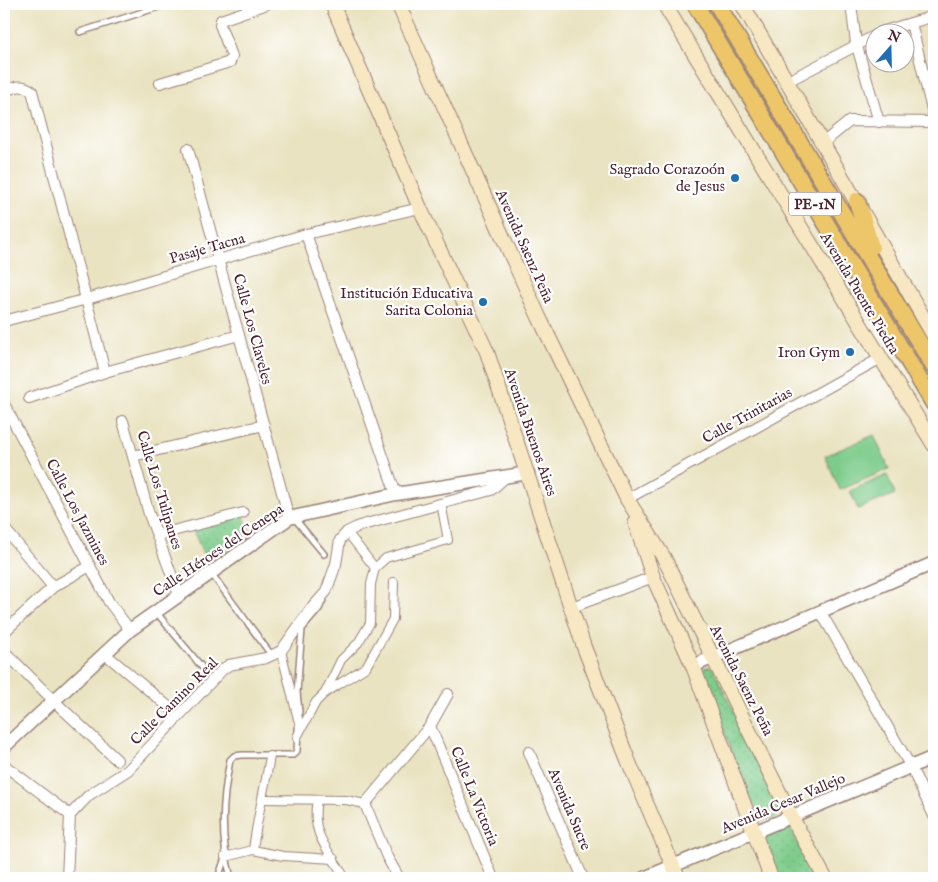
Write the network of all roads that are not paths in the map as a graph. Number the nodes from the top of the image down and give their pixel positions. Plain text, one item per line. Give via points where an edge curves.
1 (168, 4) edge
2 (267, 4) edge
3 (332, 4) edge
4 (398, 4) edge
5 (664, 4) edge
6 (695, 4) edge
7 (717, 4) edge
8 (742, 4) edge
9 (850, 4) edge
10 (934, 16) edge
11 (914, 22) edge
12 (80, 32) dead end
13 (866, 39) edge
14 (856, 43) junction
15 (916, 44) edge
16 (788, 81) junction
17 (160, 83) dead end
18 (4, 90) edge
19 (934, 118) edge
20 (879, 122) junction
21 (934, 122) edge
22 (824, 142) junction
23 (188, 149) dead end
24 (857, 201) junction
25 (420, 208) junction
26 (306, 234) junction
27 (219, 260) junction
28 (888, 288) junction
29 (87, 299) junction
30 (4, 321) edge
31 (239, 335) junction
32 (934, 336) edge
33 (881, 358) junction
34 (934, 367) edge
35 (105, 372) junction
36 (29, 398) dead end
37 (4, 404) edge
38 (934, 404) edge
39 (123, 421) dead end
40 (264, 425) junction
41 (934, 445) edge
42 (133, 456) junction
43 (528, 473) junction
44 (507, 476) junction
45 (396, 494) junction
46 (627, 499) junction
47 (441, 503) junction
48 (243, 513) dead end
49 (291, 517) junction
50 (4, 528) edge
51 (347, 532) junction
52 (157, 536) junction
53 (324, 554) dead end
54 (934, 565) edge
55 (90, 566) junction
56 (375, 568) junction
57 (210, 573) junction
58 (653, 577) junction
59 (394, 582) dead end
60 (53, 587) junction
61 (326, 592) junction
62 (179, 595) junction
63 (572, 607) junction
64 (820, 611) junction
65 (156, 612) junction
66 (130, 630) junction
67 (4, 632) edge
68 (4, 651) edge
69 (104, 653) junction
70 (277, 653) junction
71 (713, 658) junction
72 (693, 666) junction
73 (206, 672) dead end
74 (325, 693) junction
75 (448, 694) dead end
76 (53, 700) junction
77 (170, 708) dead end
78 (298, 719) junction
79 (430, 726) junction
80 (298, 737) junction
81 (4, 747) edge
82 (529, 752) dead end
83 (270, 756) junction
84 (934, 757) edge
85 (117, 760) dead end
86 (4, 765) edge
87 (911, 766) junction
88 (263, 799) junction
89 (317, 800) junction
90 (366, 804) junction
91 (70, 814) junction
92 (791, 816) junction
93 (934, 816) edge
94 (753, 833) junction
95 (253, 850) junction
96 (225, 857) junction
97 (334, 859) junction
98 (676, 872) edge
99 (67, 878) edge
100 (218, 878) edge
101 (231, 878) edge
102 (345, 878) edge
103 (399, 878) edge
104 (493, 878) edge
105 (584, 878) edge
106 (644, 878) edge
107 (771, 878) edge
108 (825, 878) edge

1 - 12 lane
2 - 17 street via 221,20 232,56 230,62
3 - 25 main road, Avenida Buenos Aires
4 - 46 main road, Avenida Saenz Peña via 539,316
5 - 33 main road, Avenida Puente Piedra
6 - 38 highway, PE-1N
7 - 28 highway, PE-1N
8 - 16 main road
9 - 14 street
10 - 11 street
13 - 14 street
14 - 16 street
14 - 20 street
15 - 19 street
16 - 22 main road
18 - 29 street via 26,86 32,90
20 - 21 street
20 - 22 street via 850,121
22 - 24 main road
23 - 27 street, Calle Los Claveles
24 - 28 highway
24 - 32 main road
25 - 26 street, Pasaje Tacna
25 - 43 main road, Avenida Buenos Aires via 487,352
26 - 27 street, Pasaje Tacna
26 - 45 street
27 - 29 street, Pasaje Tacna
27 - 31 street, Calle Los Claveles
28 - 34 highway, PE-1N
29 - 30 street, Pasaje Tacna
29 - 35 street
31 - 35 street
31 - 40 street, Calle Los Claveles
33 - 41 main road, Avenida Puente Piedra
33 - 46 street, Calle Trinitarias
35 - 36 street
37 - 55 street, Calle Los Jazmines
39 - 42 street, Calle Los Tulipanes
40 - 42 street
40 - 49 street, Calle Los Claveles
42 - 52 street, Calle Los Tulipanes
43 - 44 street, Calle Héroes del Cenepa
43 - 63 main road, Avenida Buenos Aires
44 - 45 street, Calle Héroes del Cenepa
44 - 47 street via 491,490
45 - 49 street, Calle Héroes del Cenepa
46 - 58 main road, Avenida Saenz Peña
46 - 71 main road, Avenida Saenz Peña via 664,558
47 - 51 street
47 - 56 street via 448,540 386,558
48 - 52 street
49 - 53 lane
49 - 57 street, Calle Héroes del Cenepa
50 - 60 street
51 - 56 street
51 - 61 street via 340,540
52 - 62 street, Calle Los Tulipanes
54 - 64 street
55 - 60 street
55 - 66 street, Calle Los Jazmines via 109,602
56 - 74 street via 371,584 370,623 358,643 341,660
57 - 62 street, Calle Héroes del Cenepa
57 - 70 lane
58 - 63 street
58 - 72 main road, Avenida Saenz Peña
59 - 74 street via 393,619 366,667
60 - 67 street
61 - 70 street
61 - 78 lane via 319,609 302,629
62 - 65 street, Calle Héroes del Cenepa
63 - 98 main road, Avenida Buenos Aires via 628,760
64 - 71 street
64 - 87 street
65 - 66 street, Calle Héroes del Cenepa
65 - 73 lane
66 - 69 street, Calle Héroes del Cenepa
68 - 76 street
69 - 76 street, Calle Héroes del Cenepa
69 - 77 street
70 - 78 street
70 - 91 street, Calle Camino Real via 223,669 128,770 89,795
71 - 72 street
71 - 92 main road, Avenida Saenz Peña
72 - 94 main road, Avenida Saenz Peña
74 - 80 street via 316,702
75 - 79 street
76 - 81 street, Calle Héroes del Cenepa
76 - 85 street
78 - 80 lane
79 - 90 street
79 - 104 street, Calle La Victoria
80 - 83 lane via 297,751 292,756
82 - 105 street, Avenida Sucre
83 - 88 street
83 - 96 lane via 242,755 230,760 222,801
84 - 87 street, Avenida Cesar Vallejo
86 - 91 street
87 - 92 street, Avenida Cesar Vallejo
87 - 93 street
88 - 89 street
88 - 95 street via 257,811
89 - 90 street
89 - 97 street via 314,817 320,838
90 - 103 street
91 - 99 street
92 - 94 street, Avenida Cesar Vallejo
92 - 108 main road, Avenida Saenz Peña
94 - 98 street, Avenida Cesar Vallejo
94 - 107 main road, Avenida Saenz Peña
95 - 96 street
95 - 97 street via 283,856
96 - 100 lane
96 - 101 lane
97 - 102 street
98 - 106 street, Avenida Cesar Vallejo

